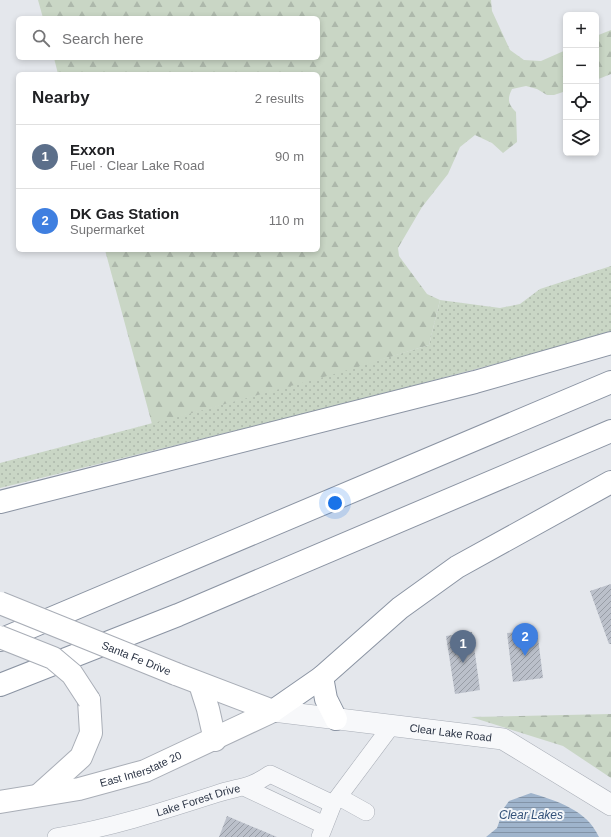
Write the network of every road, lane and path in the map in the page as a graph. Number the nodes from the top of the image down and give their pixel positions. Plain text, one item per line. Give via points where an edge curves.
1 (611, 343) edge
2 (611, 382) edge
3 (611, 432) edge
4 (611, 482) edge
5 (0, 502) edge
6 (0, 603) edge
7 (0, 639) edge
8 (322, 677) junction
9 (200, 684) junction
10 (0, 685) edge
11 (274, 711) junction
12 (336, 718) junction
13 (392, 725) junction
14 (215, 740) junction
15 (246, 788) junction
16 (40, 794) junction
17 (336, 801) junction
18 (0, 802) edge
19 (611, 805) edge
20 (366, 812) dead end
21 (322, 831) edge
22 (56, 837) edge

1 - 5 main road via 475,382
2 - 7 main road
3 - 10 main road via 178,615
4 - 8 main road, East Interstate 20 via 457,567 400,608
6 - 9 main road, Santa Fe Drive, bridge
7 - 16 main road, bridge via 53,658 72,674 89,700 91,733 81,757
8 - 11 main road, East Interstate 20
8 - 12 main road via 326,699
9 - 11 main road, Santa Fe Drive
9 - 14 main road
11 - 12 street, Clear Lake Road
11 - 14 main road, East Interstate 20
12 - 13 street, Clear Lake Road
13 - 17 street
13 - 19 street, Clear Lake Road via 503,739
14 - 16 main road, East Interstate 20 via 145,771 79,789
15 - 17 street, Lake Forest Drive via 270,774
15 - 21 street
15 - 22 street, Lake Forest Drive via 218,793 166,811 87,832
16 - 18 main road, East Interstate 20
17 - 20 street
17 - 21 street

